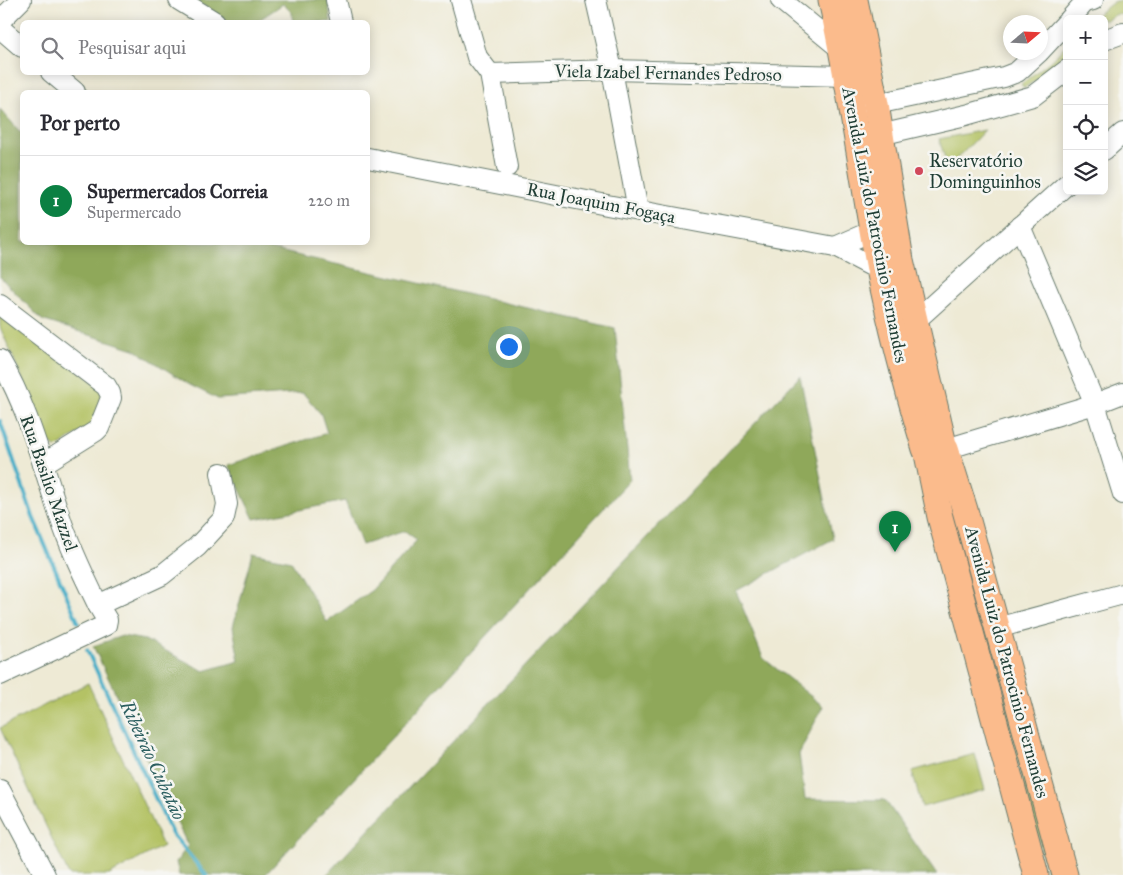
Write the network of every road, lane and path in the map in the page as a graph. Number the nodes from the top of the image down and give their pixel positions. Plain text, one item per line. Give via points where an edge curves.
1 (21, 0) edge
2 (179, 0) edge
3 (336, 0) edge
4 (461, 0) edge
5 (596, 0) edge
6 (781, 0) edge
7 (831, 0) edge
8 (856, 0) edge
9 (1088, 1) edge
10 (1074, 15) edge
11 (212, 20) edge
12 (341, 20) edge
13 (0, 21) edge
14 (1063, 26) edge
15 (0, 28) edge
16 (1123, 33) edge
17 (1108, 39) edge
18 (1048, 43) edge
19 (20, 45) edge
20 (842, 50) junction
21 (1031, 60) edge
22 (612, 70) junction
23 (1063, 73) edge
24 (490, 74) junction
25 (55, 75) edge
26 (847, 76) junction
27 (959, 87) junction
28 (72, 90) edge
29 (864, 107) junction
30 (966, 115) junction
31 (869, 137) junction
32 (370, 158) edge
33 (507, 167) dead end
34 (1063, 188) edge
35 (638, 210) junction
36 (1020, 226) junction
37 (872, 231) junction
38 (835, 247) junction
39 (880, 270) junction
40 (0, 305) edge
41 (915, 321) junction
42 (0, 360) edge
43 (1123, 393) edge
44 (1095, 404) junction
45 (935, 448) junction
46 (43, 464) junction
47 (221, 474) dead end
48 (1123, 494) edge
49 (1123, 594) edge
50 (98, 605) junction
51 (997, 628) junction
52 (0, 675) edge
53 (0, 790) edge
54 (45, 875) edge
55 (1036, 875) edge
56 (1065, 875) edge

1 - 13 street
2 - 11 street
3 - 12 street
4 - 24 street via 477,56
5 - 22 street
6 - 20 street
7 - 20 main road, Avenida Luiz do Patrocinio Fernandes
8 - 29 main road, Avenida Luiz do Patrocinio Fernandes
9 - 10 street
14 - 18 street
15 - 19 street
16 - 17 street
20 - 26 main road, Avenida Luiz do Patrocinio Fernandes
21 - 27 street via 1017,72 1004,77
22 - 24 street, Viela Izabel Fernandes Pedroso
22 - 26 street, Viela Izabel Fernandes Pedroso
22 - 35 street
23 - 30 street via 1033,96
24 - 33 street
25 - 28 street
26 - 29 main road, Avenida Luiz do Patrocinio Fernandes
27 - 29 street
27 - 30 street
29 - 31 main road, Avenida Luiz do Patrocinio Fernandes
30 - 31 street
31 - 37 main road, Avenida Luiz do Patrocinio Fernandes
31 - 41 main road, Avenida Luiz do Patrocinio Fernandes
32 - 35 street, Rua Joaquim Fogaça
34 - 36 street
35 - 38 street, Rua Joaquim Fogaça
36 - 41 street
36 - 44 street
37 - 38 street
37 - 39 main road, Avenida Luiz do Patrocinio Fernandes
38 - 39 street, Rua Joaquim Fogaça
39 - 45 main road, Avenida Luiz do Patrocinio Fernandes via 898,358
40 - 46 street via 106,386 110,393 99,428
41 - 45 main road, Avenida Luiz do Patrocinio Fernandes
42 - 46 street, Rua Basilio Mazzel via 31,427
43 - 44 street
44 - 45 street
44 - 48 street
45 - 51 main road, Avenida Luiz do Patrocinio Fernandes via 963,502
45 - 55 main road, Avenida Luiz do Patrocinio Fernandes via 940,517
46 - 50 street, Rua Basilio Mazzel via 60,519
47 - 50 street via 226,504 224,518 197,548 162,575
49 - 51 street
50 - 52 street, Rua Basilio Mazzel via 107,620 106,625
51 - 56 main road, Avenida Luiz do Patrocinio Fernandes
53 - 54 street

